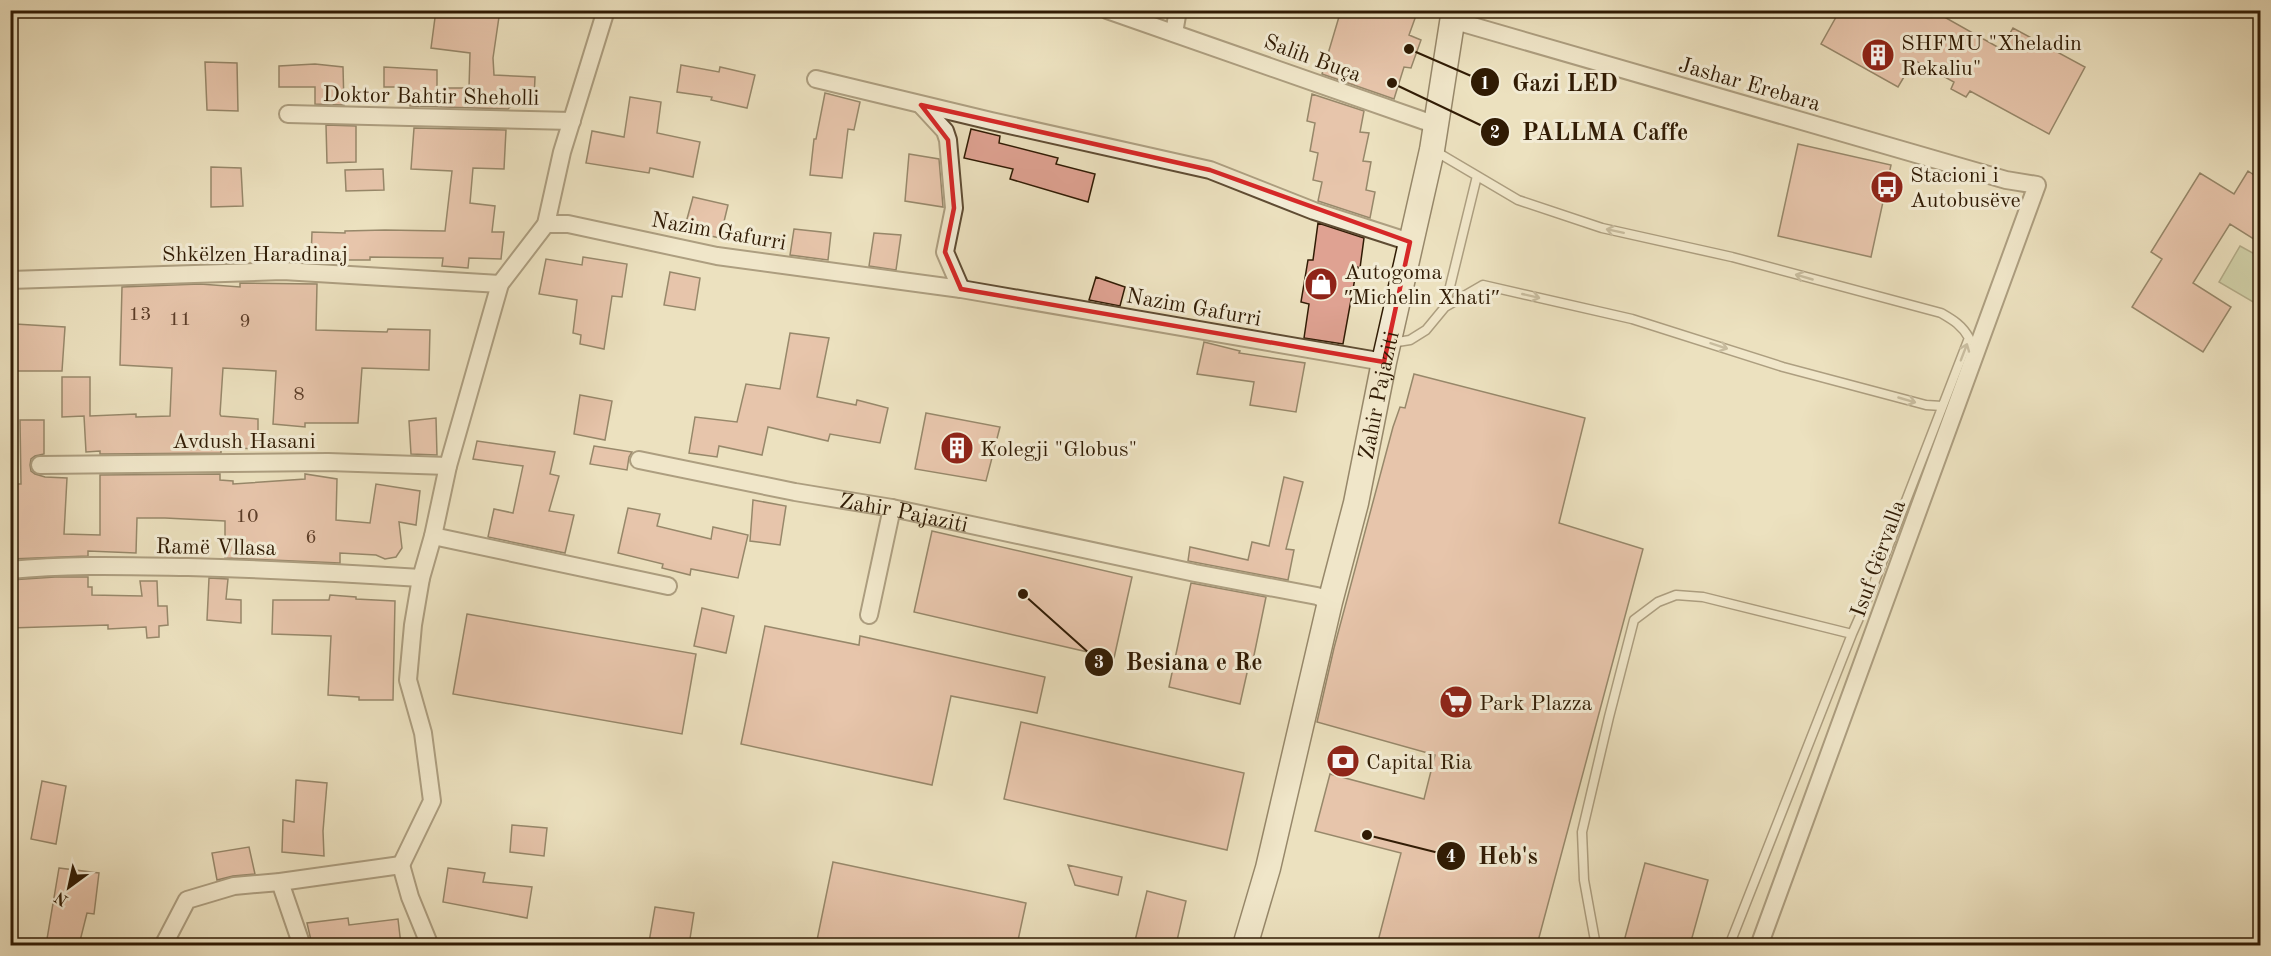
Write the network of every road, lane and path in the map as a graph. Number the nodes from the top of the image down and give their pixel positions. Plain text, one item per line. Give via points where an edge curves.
1 (606, 10) edge
2 (1107, 10) edge
3 (1178, 10) edge
4 (1453, 15) edge
5 (1174, 33) junction
6 (816, 79) dead end
7 (921, 105) junction
8 (288, 114) dead end
9 (572, 121) junction
10 (1436, 124) junction
11 (1432, 150) junction
12 (1477, 176) junction
13 (2037, 185) joint
14 (546, 224) junction
15 (1410, 242) junction
16 (10, 280) edge
17 (500, 284) junction
18 (961, 288) junction
19 (1445, 307) junction
20 (1386, 353) junction
21 (1942, 406) junction
22 (639, 460) dead end
23 (40, 465) dead end
24 (448, 466) junction
25 (892, 508) junction
26 (433, 536) junction
27 (10, 570) edge
28 (421, 578) junction
29 (668, 586) dead end
30 (1330, 602) junction
31 (869, 615) dead end
32 (1852, 634) junction
33 (401, 865) junction
34 (279, 882) junction
35 (163, 945) edge
36 (302, 945) edge
37 (430, 945) edge
38 (1245, 945) edge
39 (1596, 945) edge
40 (1729, 945) edge
41 (1759, 945) edge

1 - 9 street
2 - 5 street, Salih Buça
3 - 5 street
4 - 10 main road, Zahir Pajaziti
4 - 13 street, Jashar Erebara via 2006,180
5 - 10 street, Salih Buça
6 - 7 street
7 - 15 street via 1210,170 1314,211
7 - 18 street via 945,131 948,140 954,208 945,252
8 - 9 street, Doktor Bahtir Sheholli
9 - 14 street
10 - 11 main road, Zahir Pajaziti
11 - 12 lane
11 - 15 main road, Zahir Pajaziti
12 - 19 lane
21 -> 12 lane via 1969,338 1953,319 1732,257 1602,228 1518,200
13 - 41 street, Isuf Gërvalla
14 - 17 street
14 - 18 street, Nazim Gafurri via 568,224 717,256
15 - 20 main road, Zahir Pajaziti
16 - 17 street, Shkëlzen Haradinaj via 283,271
17 - 24 street
18 - 20 street, Nazim Gafurri
19 - 20 lane via 1426,330
19 -> 21 lane via 1483,285 1632,319 1783,367
20 - 30 main road, Zahir Pajaziti via 1356,503
21 - 32 lane
22 - 25 street, Zahir Pajaziti
23 - 24 street, Avdush Hasani via 328,462
24 - 26 street
25 - 30 street, Zahir Pajaziti
25 - 31 street
26 - 28 street
26 - 29 street
27 - 28 street, Ramë Vllasa via 137,566 311,570
28 - 33 street via 408,680 423,733 432,801
30 - 38 main road, Zahir Pajaziti via 1268,868
32 - 39 lane via 1703,597 1676,595 1658,602 1634,620 1582,832 1584,880
32 - 40 lane
33 - 34 street
33 - 37 street
34 - 35 street via 234,886 187,900
34 - 36 street

